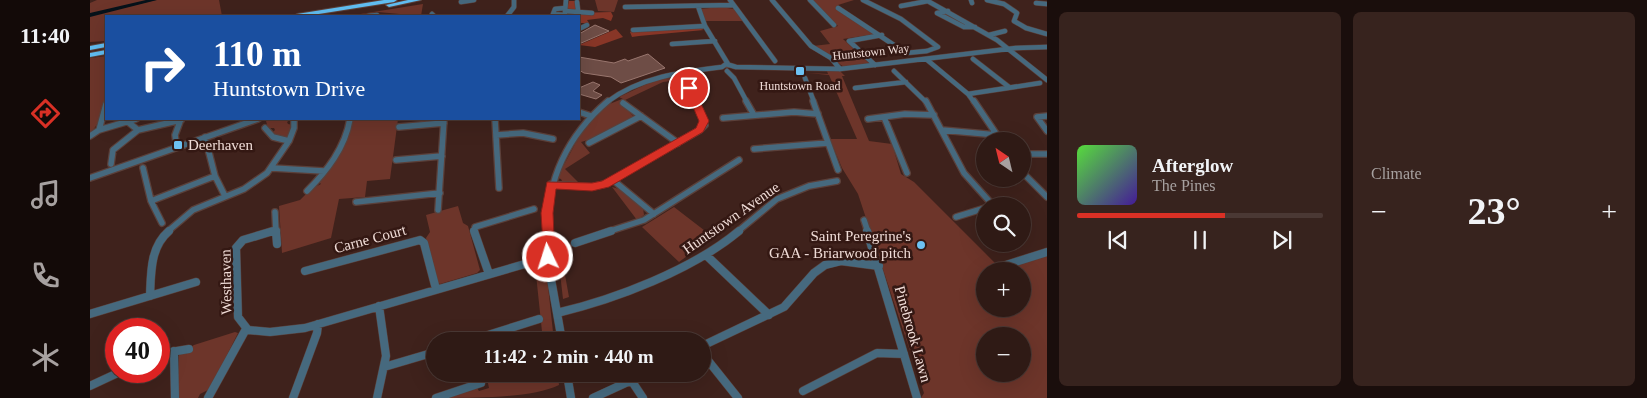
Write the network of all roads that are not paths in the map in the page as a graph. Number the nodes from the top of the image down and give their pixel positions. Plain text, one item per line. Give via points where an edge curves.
1 (384, 0) edge
2 (418, 0) edge
3 (474, 0) edge
4 (514, 0) edge
5 (566, 0) edge
6 (730, 0) edge
7 (772, 0) edge
8 (810, 0) edge
9 (864, 0) edge
10 (927, 0) edge
11 (987, 0) edge
12 (395, 2) edge
13 (460, 2) dead end
14 (577, 2) dead end
15 (1036, 3) dead end
16 (1047, 4) edge
17 (902, 5) dead end
18 (698, 6) junction
19 (733, 6) junction
20 (354, 7) junction
21 (625, 7) dead end
22 (838, 8) dead end
23 (578, 10) junction
24 (948, 11) junction
25 (565, 13) edge
26 (592, 13) dead end
27 (303, 15) edge
28 (331, 15) edge
29 (508, 15) edge
30 (832, 22) dead end
31 (587, 25) dead end
32 (705, 26) junction
33 (975, 27) junction
34 (580, 28) edge
35 (633, 30) dead end
36 (1006, 31) dead end
37 (1047, 34) edge
38 (882, 35) junction
39 (990, 35) junction
40 (715, 41) junction
41 (672, 44) dead end
42 (105, 45) edge
43 (90, 47) edge
44 (1047, 47) edge
45 (1009, 49) junction
46 (105, 52) edge
47 (90, 54) edge
48 (926, 59) junction
49 (973, 59) dead end
50 (775, 62) dead end
51 (728, 64) junction
52 (875, 65) junction
53 (725, 69) junction
54 (735, 69) junction
55 (840, 69) junction
56 (894, 71) dead end
57 (734, 78) junction
58 (805, 78) dead end
59 (1047, 80) edge
60 (686, 82) dead end
61 (906, 82) junction
62 (1040, 83) dead end
63 (1008, 87) junction
64 (855, 88) dead end
65 (968, 94) junction
66 (623, 104) dead end
67 (105, 107) edge
68 (580, 112) edge
69 (818, 114) junction
70 (754, 115) junction
71 (934, 115) junction
72 (591, 116) junction
73 (641, 116) junction
74 (1047, 116) edge
75 (884, 117) junction
76 (723, 118) dead end
77 (868, 119) dead end
78 (133, 120) edge
79 (177, 120) edge
80 (181, 120) edge
81 (255, 120) edge
82 (294, 120) edge
83 (350, 120) edge
84 (495, 120) edge
85 (444, 121) edge
86 (128, 122) junction
87 (399, 127) dead end
88 (265, 128) dead end
89 (99, 130) junction
90 (138, 130) junction
91 (942, 130) junction
92 (1047, 131) edge
93 (995, 132) edge
94 (976, 133) edge
95 (496, 135) junction
96 (90, 136) edge
97 (205, 137) junction
98 (553, 139) dead end
99 (289, 141) junction
100 (176, 142) dead end
101 (589, 143) dead end
102 (678, 143) junction
103 (828, 143) junction
104 (754, 149) dead end
105 (1031, 154) edge
106 (1047, 154) edge
107 (442, 156) junction
108 (396, 160) dead end
109 (739, 160) dead end
110 (111, 164) dead end
111 (144, 168) dead end
112 (272, 168) junction
113 (838, 170) dead end
114 (324, 171) junction
115 (907, 173) dead end
116 (215, 176) junction
117 (92, 178) edge
118 (613, 180) junction
119 (838, 181) dead end
120 (1031, 181) edge
121 (551, 184) junction
122 (499, 188) dead end
123 (307, 191) dead end
124 (440, 193) junction
125 (225, 196) junction
126 (986, 197) edge
127 (1047, 197) edge
128 (151, 201) junction
129 (356, 202) dead end
130 (534, 209) dead end
131 (438, 210) dead end
132 (976, 211) edge
133 (275, 212) dead end
134 (654, 214) junction
135 (956, 217) dead end
136 (864, 220) dead end
137 (162, 223) dead end
138 (277, 230) junction
139 (574, 242) dead end
140 (278, 244) dead end
141 (1047, 252) edge
142 (706, 255) junction
143 (548, 257) junction
144 (1015, 262) edge
145 (879, 266) junction
146 (305, 271) dead end
147 (489, 274) junction
148 (196, 282) dead end
149 (436, 289) junction
150 (150, 296) junction
151 (379, 306) junction
152 (557, 313) junction
153 (90, 314) edge
154 (769, 315) junction
155 (538, 319) dead end
156 (318, 324) junction
157 (246, 329) junction
158 (497, 332) edge
159 (560, 332) edge
160 (711, 342) edge
161 (189, 349) dead end
162 (174, 350) junction
163 (170, 351) edge
164 (904, 354) junction
165 (426, 355) edge
166 (711, 364) edge
167 (384, 367) junction
168 (105, 378) edge
169 (569, 382) edge
170 (628, 382) edge
171 (633, 382) edge
172 (92, 383) edge
173 (481, 383) dead end
174 (803, 391) dead end
175 (175, 398) edge
176 (208, 398) edge
177 (293, 398) edge
178 (377, 398) edge
179 (436, 398) edge
180 (571, 398) edge
181 (593, 398) edge
182 (643, 398) edge
183 (738, 398) edge
184 (917, 398) edge

1 - 20 highway
2 - 12 highway
3 - 13 street
4 - 29 street via 514,7
5 - 25 street
6 - 19 street
7 - 55 street via 810,46 831,58
8 - 30 street
9 - 38 street via 896,16 938,47 908,53
10 - 17 street
10 - 24 street
11 - 37 street via 1014,9 1017,13 1014,21 1020,25
12 - 20 highway
12 - 28 highway
14 - 23 street
15 - 16 street
18 - 19 street
18 - 21 street
18 - 32 street
19 - 50 street
20 - 27 highway
22 - 38 street
23 - 25 street
23 - 26 street
24 - 33 street
24 - 33 street via 937,13 964,28
31 - 34 street
32 - 35 street
32 - 40 street
33 - 39 street
36 - 39 street
38 - 52 street via 849,41
39 - 45 street
40 - 41 street
40 - 51 street
42 - 43 highway
44 - 45 street, Huntstown Way
45 - 48 street, Huntstown Way
45 - 59 street
46 - 47 highway
48 - 52 street, Huntstown Way
48 - 65 street
49 - 63 street
51 - 53 street
51 - 54 street
52 - 55 street, Huntstown Way
53 - 54 street, Huntstown Way
53 - 57 street
53 - 72 street via 686,71 641,84 621,93
54 - 55 street, Huntstown Way
54 - 57 street
56 - 61 street
57 - 70 street
58 - 69 street
60 - 102 street via 704,125
61 - 64 street
61 - 71 street via 923,97
62 - 63 street
63 - 65 street
65 - 93 street
66 - 73 street
67 - 89 street
68 - 72 street
69 - 70 street
69 - 103 street
70 - 76 street
71 - 75 street
71 - 91 street
72 - 121 street via 566,149
73 - 101 street
73 - 102 street
74 - 92 street via 1037,119
75 - 77 street
75 - 115 street
78 - 86 street
79 - 90 street
80 - 100 street
81 - 97 street
82 - 99 street
83 - 114 street via 345,137
84 - 95 street
85 - 87 street
85 - 107 street
86 - 89 street
86 - 90 street
88 - 99 street via 273,137
89 - 96 street
90 - 110 street via 113,150
91 - 94 street
91 - 126 street via 963,170
95 - 98 street via 523,133
95 - 122 street
97 - 116 street
97 - 117 street
99 - 112 street
102 - 118 street
103 - 104 street
103 - 113 street
105 - 106 street
107 - 108 street
107 - 124 street
109 - 134 street
111 - 128 street
112 - 114 street
112 - 125 street via 250,186
114 - 123 street
116 - 125 street
116 - 128 street
118 - 121 street via 592,187
118 - 134 street
119 - 142 street, Huntstown Avenue via 809,186 780,197
120 - 127 street
121 - 143 street via 547,213
124 - 129 street
124 - 131 street
125 - 150 street via 192,210 164,235 151,261
128 - 137 street
130 - 147 street via 475,227
132 - 135 street
133 - 138 street
134 - 139 street via 633,224
136 - 145 street, Pinebrook Lawn
138 - 140 street
138 - 157 street, Westhaven via 243,240 237,245 238,317
141 - 144 street
142 - 152 street, Huntstown Avenue via 623,294 592,306
142 - 154 street
143 - 147 street, Westhaven
143 - 152 street
145 - 154 street via 842,261 825,265 788,303
145 - 164 street, Pinebrook Lawn
146 - 149 street, Carne Court via 420,240 424,243
147 - 149 street, Westhaven
148 - 150 street via 184,289
149 - 151 street, Westhaven
150 - 153 street
151 - 156 street, Westhaven
151 - 167 street via 386,356
152 - 159 street
154 - 160 street
155 - 158 street
156 - 157 street, Westhaven via 286,331
156 - 177 street
157 - 176 street, Westhaven
161 - 162 street
162 - 163 street
162 - 175 street
164 - 174 street via 877,353
164 - 184 street, Pinebrook Lawn
165 - 167 street
166 - 183 street
167 - 178 street
168 - 172 street
169 - 180 street
170 - 181 street
171 - 182 street
173 - 179 street

